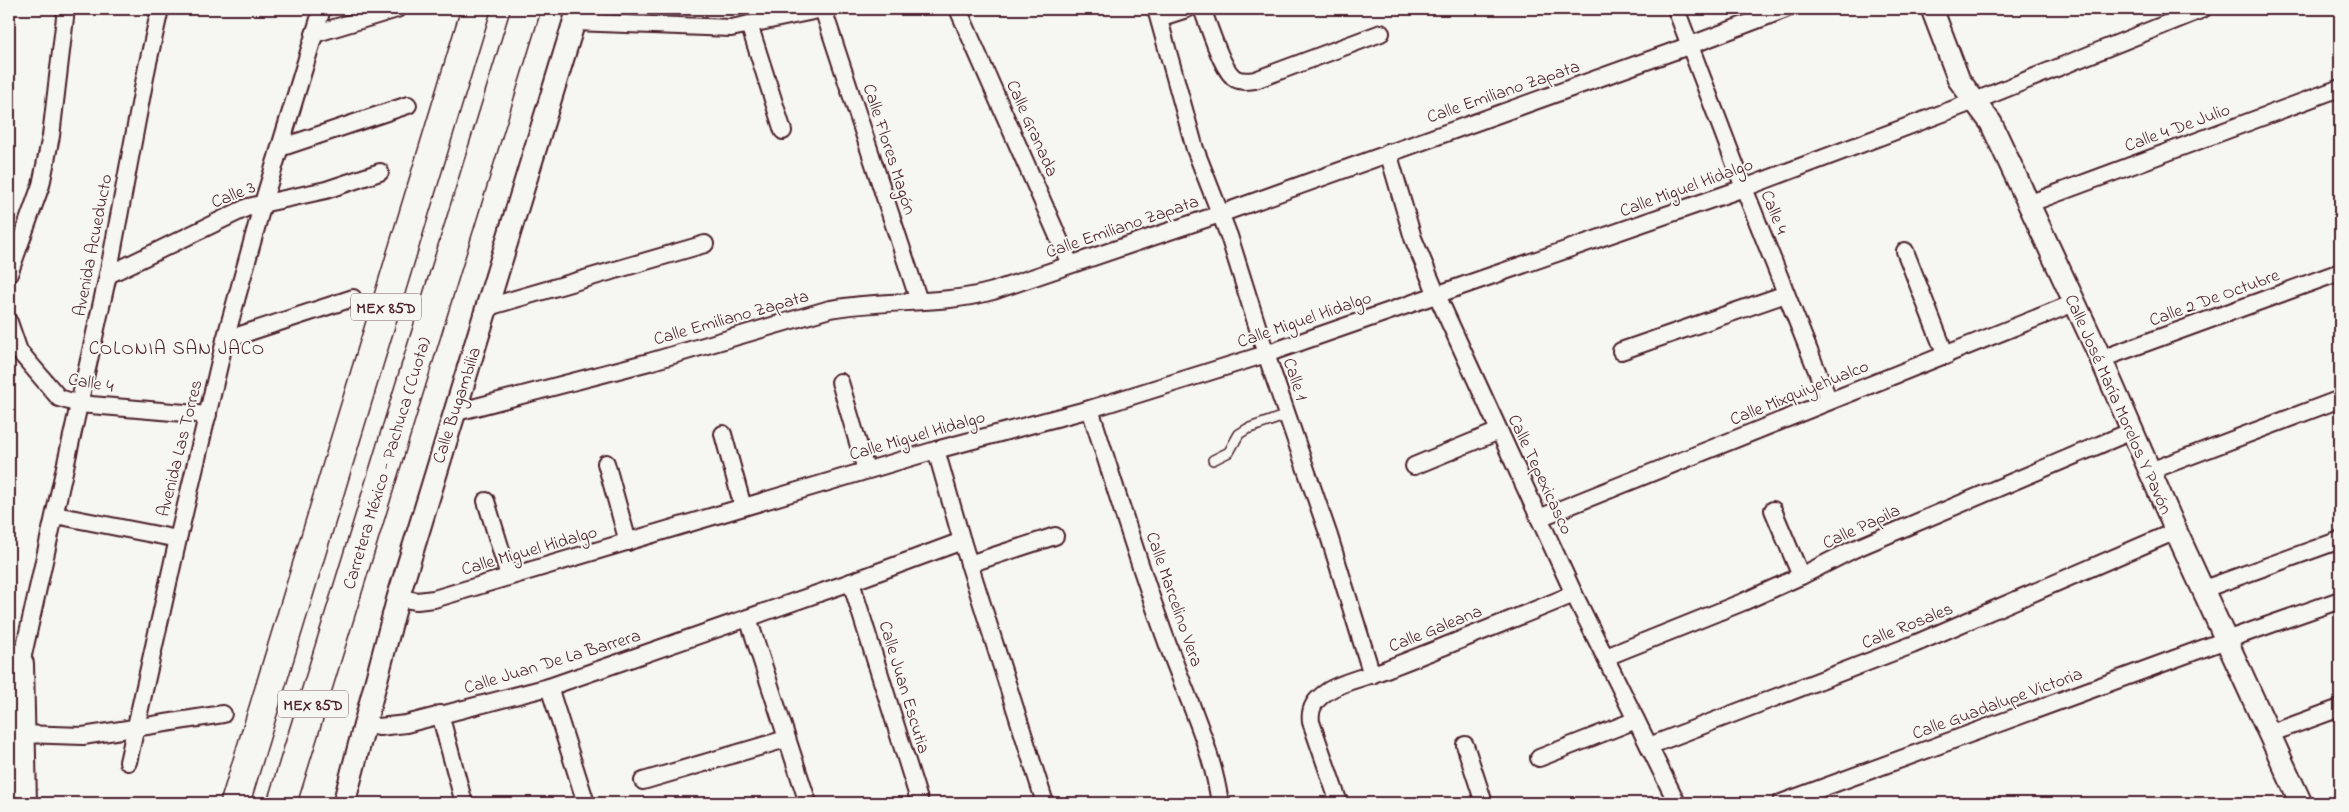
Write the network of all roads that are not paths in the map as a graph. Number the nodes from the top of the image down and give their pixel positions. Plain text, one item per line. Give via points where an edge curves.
1 (66, 9) edge
2 (160, 9) edge
3 (322, 9) edge
4 (397, 9) edge
5 (476, 9) edge
6 (526, 9) edge
7 (823, 9) edge
8 (958, 9) edge
9 (1187, 9) edge
10 (1202, 9) edge
11 (1676, 9) edge
12 (1786, 9) edge
13 (1932, 9) edge
14 (2203, 9) edge
15 (1158, 13) edge
16 (576, 15) edge
17 (749, 24) junction
18 (1381, 32) dead end
19 (314, 34) junction
20 (1691, 46) junction
21 (2340, 88) edge
22 (1975, 101) junction
23 (408, 105) dead end
24 (783, 131) dead end
25 (280, 148) junction
26 (1388, 152) junction
27 (380, 172) dead end
28 (1744, 188) junction
29 (263, 203) junction
30 (2028, 204) junction
31 (1220, 214) junction
32 (705, 244) dead end
33 (1905, 251) dead end
34 (1070, 264) junction
35 (2340, 272) edge
36 (9, 274) edge
37 (108, 274) junction
38 (1437, 294) junction
39 (1786, 294) junction
40 (352, 298) dead end
41 (919, 301) junction
42 (2074, 303) junction
43 (488, 307) junction
44 (9, 322) edge
45 (226, 340) junction
46 (1621, 351) dead end
47 (1266, 354) junction
48 (1946, 356) junction
49 (2101, 359) junction
50 (840, 382) dead end
51 (2340, 399) edge
52 (1829, 401) junction
53 (80, 404) junction
54 (1090, 409) junction
55 (453, 413) junction
56 (208, 415) junction
57 (1287, 416) junction
58 (1499, 431) junction
59 (2132, 431) junction
60 (723, 434) dead end
61 (936, 450) junction
62 (1213, 460) dead end
63 (606, 464) dead end
64 (1414, 466) dead end
65 (866, 470) junction
66 (2150, 471) junction
67 (486, 501) dead end
68 (743, 507) junction
69 (1773, 510) dead end
70 (56, 515) junction
71 (1539, 518) junction
72 (2176, 530) junction
73 (1055, 536) dead end
74 (178, 539) junction
75 (2340, 540) edge
76 (962, 541) junction
77 (628, 542) junction
78 (969, 564) junction
79 (509, 576) junction
80 (1801, 576) junction
81 (851, 582) junction
82 (2204, 589) junction
83 (1574, 594) junction
84 (398, 598) junction
85 (2340, 600) edge
86 (748, 618) junction
87 (2226, 640) junction
88 (1606, 657) junction
89 (15, 659) edge
90 (1372, 675) junction
91 (549, 687) junction
92 (2340, 708) edge
93 (223, 714) dead end
94 (440, 714) junction
95 (1636, 720) junction
96 (365, 724) junction
97 (134, 727) junction
98 (22, 734) junction
99 (2269, 734) junction
100 (786, 739) junction
101 (1465, 745) dead end
102 (1648, 746) junction
103 (1539, 758) dead end
104 (128, 762) dead end
105 (644, 781) dead end
106 (24, 803) edge
107 (235, 803) edge
108 (282, 803) edge
109 (344, 803) edge
110 (464, 803) edge
111 (586, 803) edge
112 (808, 803) edge
113 (920, 803) edge
114 (1045, 803) edge
115 (1220, 803) edge
116 (1339, 803) edge
117 (1484, 803) edge
118 (1677, 803) edge
119 (1781, 803) edge
120 (2301, 803) edge

1 - 36 street via 51,136 43,175
2 - 37 street, Avenida Acueducto
3 - 19 street, Avenida Las Torres
4 - 19 street
5 - 107 highway, MEX 85D
6 - 108 highway, Carretera México - Pachuca (Cuota) / MEX 85D
7 - 17 street
7 - 41 street, Calle Flores Magón
8 - 34 street, Calle Granada
9 - 15 street
10 - 18 street via 1226,69 1244,82
11 - 20 street, Calle 4
12 - 20 street, Calle Emiliano Zapata
13 - 22 street, Calle José María Morelos Y Pavón via 1959,80
14 - 22 street, Calle Miguel Hidalgo
15 - 31 street, Calle 1 via 1195,150
16 - 17 street via 700,28 731,28
16 - 43 street, Calle Bugambilia
17 - 24 street
19 - 25 street, Avenida Las Torres
20 - 26 street, Calle Emiliano Zapata
20 - 28 street, Calle 4
21 - 30 street, Calle 4 De Julio
22 - 28 street, Calle Miguel Hidalgo
22 - 30 street, Calle José María Morelos Y Pavón via 1991,123
23 - 25 street
25 - 29 street, Avenida Las Torres
26 - 31 street, Calle Emiliano Zapata
26 - 38 street, Calle Tepexicasco via 1413,238
27 - 29 street, Calle 3 via 326,190
28 - 38 street, Calle Miguel Hidalgo
28 - 39 street, Calle 4
29 - 37 street, Calle 3 via 248,207
29 - 45 street, Avenida Las Torres
30 - 42 street, Calle José María Morelos Y Pavón
31 - 34 street, Calle Emiliano Zapata
31 - 47 street, Calle 1
32 - 43 street
33 - 48 street
34 - 41 street, Calle Emiliano Zapata via 967,298
35 - 49 street, Calle 2 De Octubre
37 - 53 street, Avenida Acueducto
38 - 47 street, Calle Miguel Hidalgo
38 - 58 street, Calle Tepexicasco
39 - 46 street
39 - 52 street, Calle 4
40 - 45 street
41 - 55 street, Calle Emiliano Zapata via 830,308 649,362
42 - 48 street, Calle Mixquiyehualco
42 - 49 street, Calle José María Morelos Y Pavón
43 - 55 street, Calle Bugambilia
44 - 53 street, Calle 4 via 19,350 50,390 59,398
45 - 56 street, Avenida Las Torres
47 - 54 street, Calle Miguel Hidalgo
47 - 57 street, Calle 1
48 - 52 street, Calle Mixquiyehualco
49 - 59 street, Calle José María Morelos Y Pavón
50 - 65 street
51 - 66 street
52 - 71 street, Calle Mixquiyehualco
53 - 56 street, Calle 4
53 - 70 street, Avenida Acueducto
54 - 61 street, Calle Miguel Hidalgo
54 - 115 street, Calle Marcelino Vera via 1169,649 1208,748
55 - 84 street, Calle Bugambilia
56 - 74 street, Avenida Las Torres
57 - 62 lane via 1247,429 1239,434 1229,452
57 - 90 street, Calle 1
58 - 64 street
58 - 71 street, Calle Tepexicasco
59 - 66 street, Calle José María Morelos Y Pavón
59 - 80 street, Calle Papila via 1852,550
60 - 68 street
61 - 65 street, Calle Miguel Hidalgo
61 - 76 street
63 - 77 street
65 - 68 street, Calle Miguel Hidalgo
66 - 72 street, Calle José María Morelos Y Pavón
67 - 79 street
68 - 77 street, Calle Miguel Hidalgo
69 - 80 street
70 - 74 street
70 - 89 street, Avenida Acueducto
71 - 83 street, Calle Tepexicasco
72 - 82 street, Calle José María Morelos Y Pavón
72 - 102 street, Calle Rosales via 1912,645
73 - 78 street
74 - 97 street, Avenida Las Torres
75 - 82 street
76 - 78 street
76 - 81 street, Calle Juan De La Barrera
77 - 79 street, Calle Miguel Hidalgo
78 - 114 street
79 - 84 street, Calle Miguel Hidalgo via 434,599
80 - 88 street, Calle Papila
81 - 86 street, Calle Juan De La Barrera
81 - 113 street, Calle Juan Escutia
82 - 87 street, Calle José María Morelos Y Pavón
83 - 88 street, Calle Tepexicasco
83 - 90 street, Calle Galeana
84 - 96 street, Calle Bugambilia
85 - 87 street, Calle Guadalupe Victoria
86 - 91 street, Calle Juan De La Barrera
86 - 100 street
87 - 99 street, Calle José María Morelos Y Pavón
87 - 119 street, Calle Guadalupe Victoria
88 - 95 street, Calle Tepexicasco
89 - 98 main road
90 - 116 street, Calle Galeana via 1331,689 1314,704 1310,713 1310,722
91 - 94 street, Calle Juan De La Barrera
91 - 111 street
92 - 99 street
93 - 97 street
94 - 96 street, Calle Juan De La Barrera via 393,727
94 - 110 street
95 - 102 street, Calle Tepexicasco
95 - 103 street
96 - 109 street, Calle Bugambilia
97 - 98 street via 83,736
97 - 104 street, Avenida Las Torres
98 - 106 main road
99 - 120 street, Calle José María Morelos Y Pavón
100 - 105 street
100 - 112 street
101 - 117 street
102 - 118 street, Calle Tepexicasco

